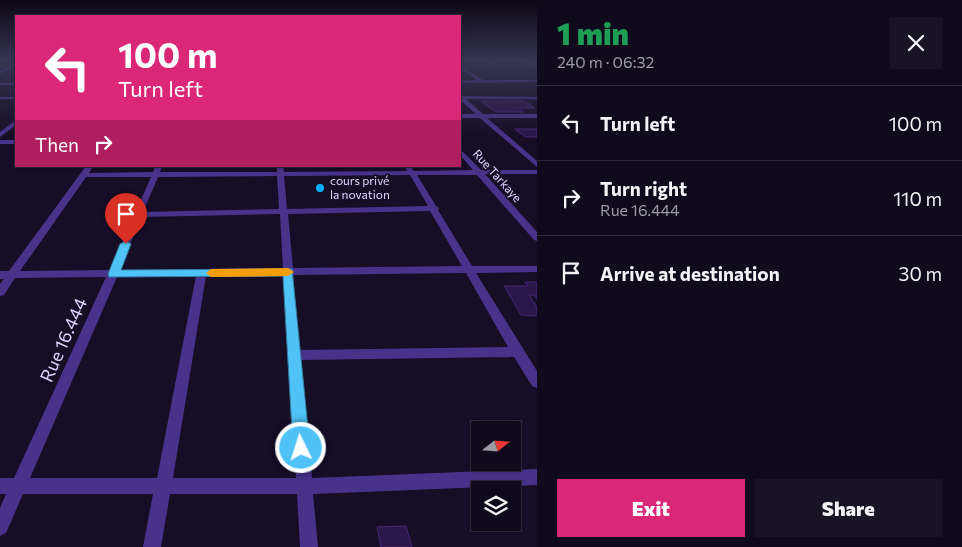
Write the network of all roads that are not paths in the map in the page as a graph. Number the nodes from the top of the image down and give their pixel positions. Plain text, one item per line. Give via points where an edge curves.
1 (461, 97) edge
2 (0, 98) edge
3 (15, 98) edge
4 (537, 98) edge
5 (461, 116) edge
6 (482, 116) junction
7 (536, 117) edge
8 (15, 123) edge
9 (0, 135) edge
10 (0, 142) edge
11 (15, 142) edge
12 (461, 153) edge
13 (537, 165) edge
14 (89, 167) edge
15 (346, 169) edge
16 (410, 169) edge
17 (157, 170) edge
18 (216, 170) edge
19 (280, 170) edge
20 (479, 172) junction
21 (537, 172) edge
22 (84, 174) junction
23 (435, 208) junction
24 (283, 212) junction
25 (138, 215) junction
26 (537, 238) edge
27 (537, 269) edge
28 (470, 270) junction
29 (288, 272) junction
30 (202, 273) junction
31 (113, 274) junction
32 (0, 275) edge
33 (12, 275) junction
34 (0, 292) edge
35 (517, 352) junction
36 (295, 355) junction
37 (537, 382) edge
38 (537, 477) edge
39 (0, 486) edge
40 (18, 486) junction
41 (162, 486) junction
42 (304, 486) junction
43 (0, 527) edge
44 (152, 547) edge
45 (309, 547) edge

1 - 4 street
1 - 6 street
2 - 3 street
5 - 6 street
6 - 7 street
6 - 13 street
8 - 9 street
10 - 11 street
12 - 20 street, Rue Tarkaye
14 - 22 street
15 - 16 street
15 - 19 street
16 - 20 street
16 - 23 street
17 - 18 street
17 - 22 street
17 - 25 street, Rue 16.444
18 - 19 street
19 - 24 street
20 - 21 street
20 - 26 street, Rue Tarkaye
22 - 33 street
23 - 24 street
23 - 28 street
24 - 25 street
24 - 29 street
25 - 31 street, Rue 16.444
27 - 28 street
28 - 29 street
28 - 35 street
29 - 30 street
29 - 36 street
30 - 31 street
30 - 41 street
31 - 33 street
31 - 40 street, Rue 16.444
32 - 33 street
33 - 34 street
35 - 36 street
35 - 37 street
36 - 42 street
38 - 42 street
39 - 40 street
40 - 41 street
40 - 43 street, Rue 16.444
41 - 42 street
41 - 44 street
42 - 45 street

